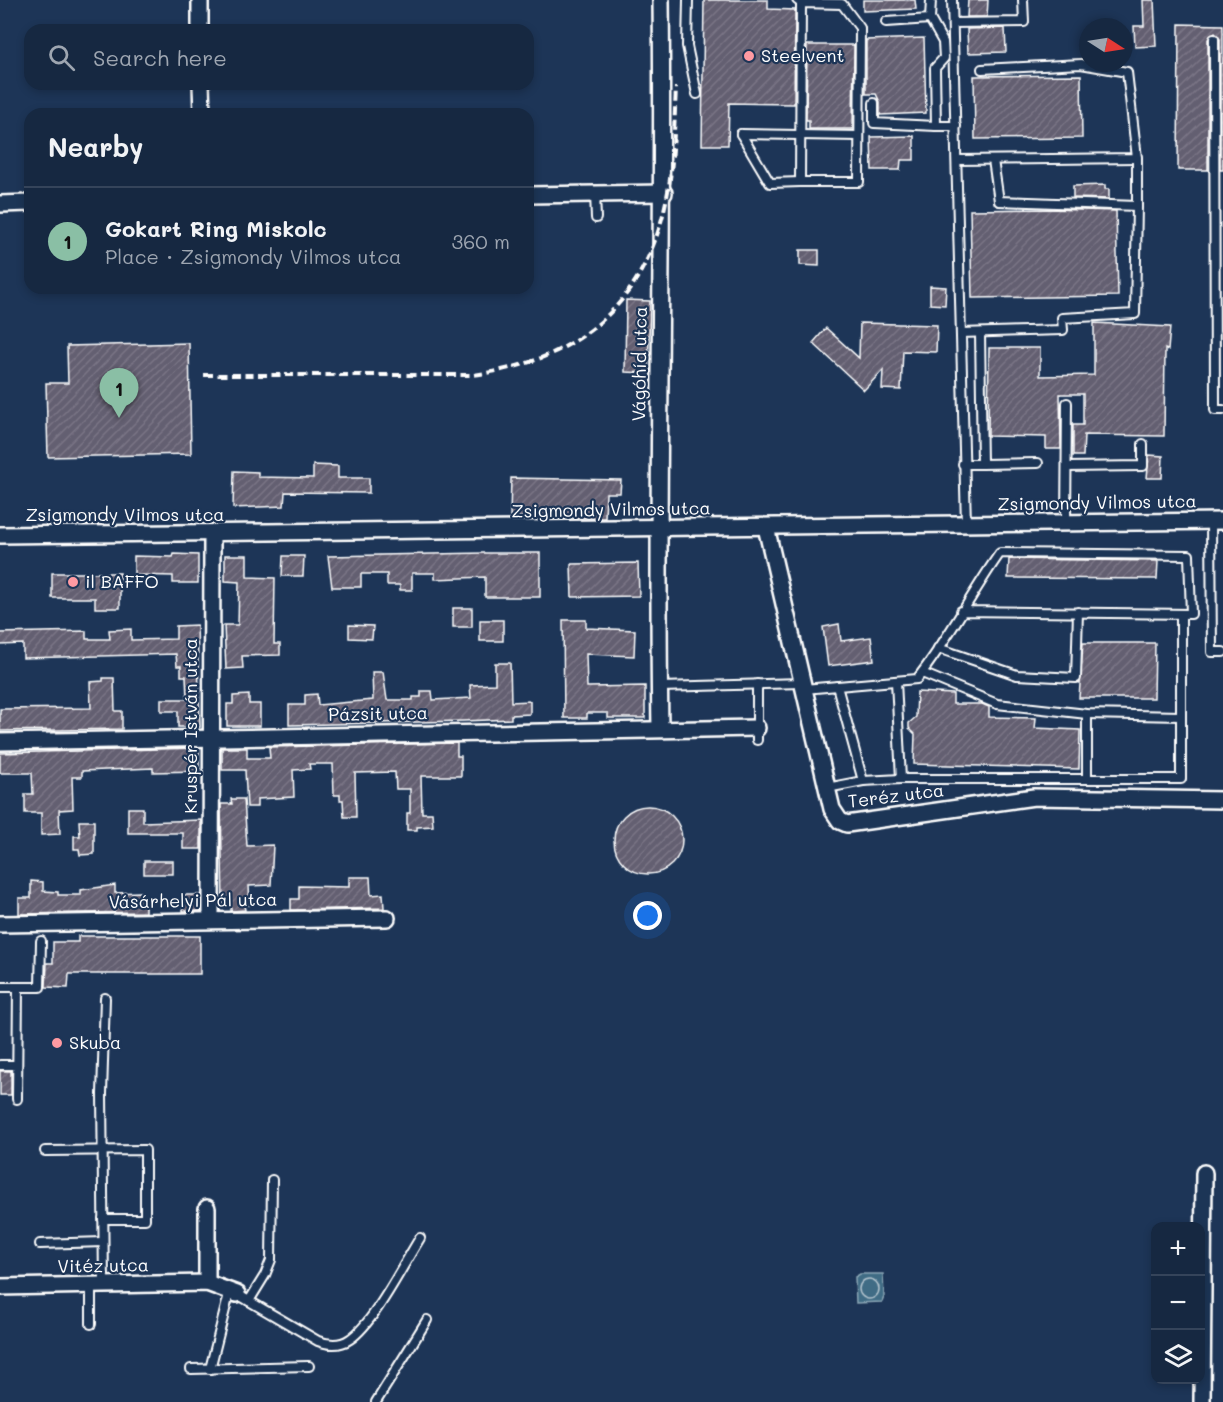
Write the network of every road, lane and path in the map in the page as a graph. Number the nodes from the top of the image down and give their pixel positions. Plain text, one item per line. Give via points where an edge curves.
1 (200, 0) edge
2 (661, 0) edge
3 (688, 0) edge
4 (931, 0) edge
5 (952, 0) edge
6 (1023, 0) edge
7 (799, 2) edge
8 (930, 19) junction
9 (886, 22) dead end
10 (953, 23) junction
11 (200, 24) edge
12 (1214, 39) dead end
13 (982, 69) dead end
14 (201, 90) edge
15 (697, 94) dead end
16 (874, 103) dead end
17 (202, 108) edge
18 (936, 126) junction
19 (956, 126) junction
20 (800, 136) junction
21 (859, 136) junction
22 (1137, 158) junction
23 (957, 160) junction
24 (993, 160) junction
25 (800, 183) junction
26 (663, 193) junction
27 (595, 194) junction
28 (534, 195) edge
29 (24, 203) edge
30 (0, 204) edge
31 (1137, 206) junction
32 (596, 218) dead end
33 (961, 333) junction
34 (980, 333) junction
35 (1067, 403) dead end
36 (1223, 410) edge
37 (1143, 444) dead end
38 (963, 464) junction
39 (982, 464) junction
40 (1038, 464) dead end
41 (1067, 467) junction
42 (1217, 521) edge
43 (1066, 523) junction
44 (966, 524) junction
45 (766, 527) junction
46 (658, 530) junction
47 (212, 534) junction
48 (0, 536) edge
49 (961, 611) junction
50 (1078, 612) junction
51 (1181, 614) junction
52 (938, 648) junction
53 (1223, 652) edge
54 (922, 673) junction
55 (896, 681) junction
56 (757, 684) junction
57 (804, 686) junction
58 (837, 686) junction
59 (660, 687) junction
60 (1088, 714) junction
61 (1181, 716) junction
62 (660, 728) junction
63 (757, 734) joint
64 (210, 738) junction
65 (0, 742) edge
66 (1087, 778) junction
67 (900, 779) junction
68 (863, 781) junction
69 (828, 788) junction
70 (1223, 800) edge
71 (387, 918) dead end
72 (211, 919) junction
73 (0, 924) edge
74 (41, 941) dead end
75 (0, 987) edge
76 (18, 987) junction
77 (105, 998) dead end
78 (0, 1065) edge
79 (17, 1065) junction
80 (17, 1100) dead end
81 (45, 1150) dead end
82 (102, 1150) junction
83 (1204, 1173) dead end
84 (272, 1180) dead end
85 (207, 1208) dead end
86 (103, 1220) junction
87 (420, 1238) dead end
88 (103, 1242) junction
89 (40, 1244) dead end
90 (207, 1283) junction
91 (97, 1285) junction
92 (0, 1287) edge
93 (238, 1295) junction
94 (427, 1320) dead end
95 (91, 1324) dead end
96 (309, 1366) dead end
97 (191, 1369) dead end
98 (210, 1369) junction
99 (376, 1402) edge
100 (1202, 1402) edge

1 - 11 street
2 - 26 street, Vágóhíd utca
3 - 15 lane via 687,46
4 - 8 lane
5 - 10 lane
6 - 10 lane via 1024,22
7 - 20 lane
7 - 21 lane via 842,4 860,28
8 - 9 lane
8 - 18 lane via 943,42 944,58 935,68
10 - 19 lane
12 - 36 lane via 1215,410
13 - 22 lane via 1081,64 1127,72
14 - 17 street
16 - 18 lane via 874,123
18 - 19 lane
19 - 23 lane
20 - 21 lane
20 - 25 lane
20 - 25 lane via 741,134 770,183
21 - 25 lane via 859,182
22 - 24 lane
22 - 31 lane
23 - 24 lane
23 - 33 lane
24 - 31 lane via 999,201
26 - 27 street
26 - 46 street, Vágóhíd utca
27 - 28 street
27 - 32 lane
29 - 30 street
31 - 34 lane via 1136,314 1062,318 1063,330
33 - 34 lane
33 - 38 lane
34 - 39 lane
35 - 41 lane
37 - 41 lane via 1143,466
38 - 39 lane
38 - 44 lane
39 - 40 lane
41 - 43 lane
42 - 43 street, Zsigmondy Vilmos utca
42 - 53 lane via 1212,652
43 - 44 street, Zsigmondy Vilmos utca
44 - 45 street, Zsigmondy Vilmos utca
45 - 46 street, Zsigmondy Vilmos utca
45 - 57 street, Teréz utca
46 - 47 street, Zsigmondy Vilmos utca
46 - 59 street, Vágóhíd utca
47 - 48 street, Zsigmondy Vilmos utca
47 - 64 street, Kruspér István utca
49 - 50 lane
49 - 51 lane via 1000,554 1189,555 1191,614
49 - 52 lane
50 - 51 lane
50 - 52 lane via 1076,678 1017,675
51 - 61 lane
52 - 54 lane
54 - 55 lane via 917,680
54 - 60 lane via 997,704
55 - 58 lane
55 - 67 lane
56 - 57 lane
56 - 59 lane
56 - 63 lane
57 - 58 lane
57 - 69 street, Teréz utca
58 - 68 lane
59 - 62 street, Vágóhíd utca
60 - 61 lane
60 - 66 lane
61 - 66 lane via 1181,779
62 - 63 street, Pázsit utca
62 - 64 street, Pázsit utca
64 - 65 street, Pázsit utca
64 - 72 street, Kruspér István utca
66 - 67 lane
67 - 68 lane
68 - 69 lane
69 - 70 street, Teréz utca via 832,809 847,824 1034,797
71 - 72 street, Vásárhelyi Pál utca
72 - 73 street, Vásárhelyi Pál utca
74 - 76 lane via 40,987
75 - 76 lane
76 - 79 lane
77 - 82 lane
78 - 79 lane
79 - 80 lane
81 - 82 lane
82 - 86 lane
82 - 86 lane via 145,1150 146,1219
83 - 100 street
84 - 93 lane via 271,1260 265,1275
85 - 90 street
86 - 88 lane
87 - 93 lane via 368,1320 340,1343 318,1341
88 - 89 lane
88 - 91 lane
90 - 91 street, Vitéz utca
90 - 93 street, Vitéz utca
91 - 92 street, Vitéz utca
91 - 95 lane
93 - 98 lane
94 - 99 lane
96 - 98 lane
97 - 98 lane

